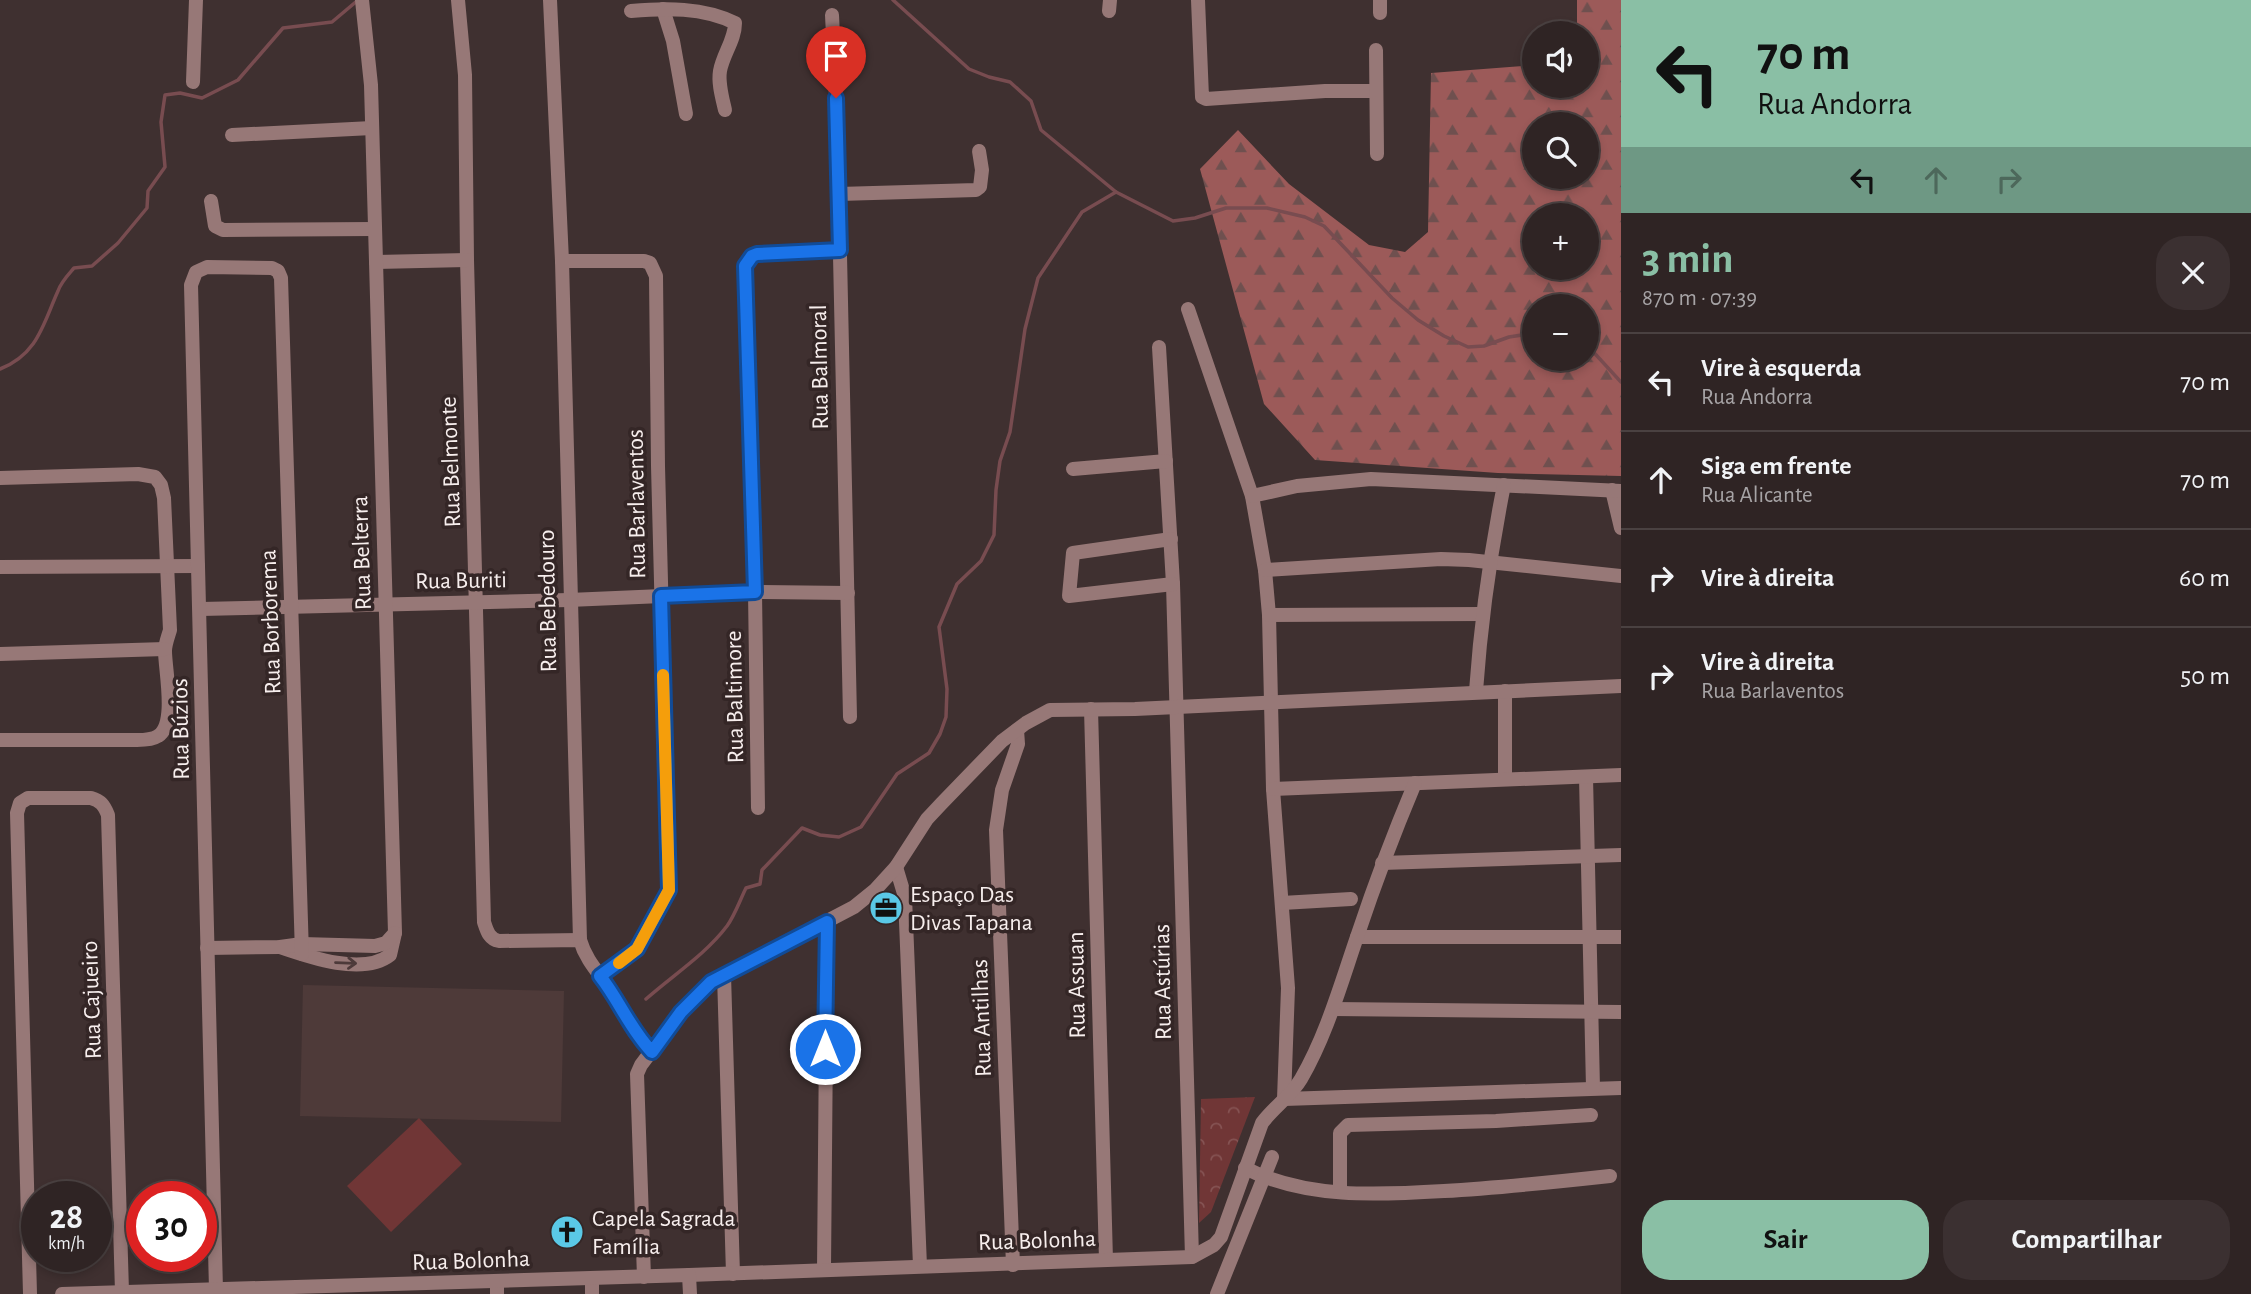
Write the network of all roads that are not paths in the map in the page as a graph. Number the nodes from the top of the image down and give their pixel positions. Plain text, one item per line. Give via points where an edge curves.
1 (196, 0) edge
2 (362, 0) edge
3 (458, 0) edge
4 (550, 0) edge
5 (1198, 0) edge
6 (663, 9) junction
7 (631, 11) dead end
8 (832, 15) dead end
9 (1376, 50) dead end
10 (192, 82) dead end
11 (1376, 92) junction
12 (725, 110) dead end
13 (686, 114) dead end
14 (372, 128) junction
15 (232, 135) dead end
16 (979, 151) dead end
17 (1377, 154) dead end
18 (839, 194) junction
19 (212, 209) dead end
20 (374, 229) junction
21 (840, 250) junction
22 (467, 260) junction
23 (562, 261) junction
24 (376, 262) junction
25 (281, 288) joint
26 (1188, 309) dead end
27 (1159, 347) dead end
28 (1166, 461) junction
29 (1073, 469) dead end
30 (0, 478) edge
31 (1504, 485) junction
32 (1617, 490) edge
33 (1252, 496) junction
34 (1621, 528) edge
35 (1171, 539) junction
36 (1489, 562) junction
37 (168, 566) junction
38 (198, 566) junction
39 (0, 567) edge
40 (1265, 570) junction
41 (1621, 576) edge
42 (1173, 584) junction
43 (755, 592) junction
44 (848, 593) junction
45 (661, 596) junction
46 (569, 600) junction
47 (477, 602) junction
48 (385, 604) junction
49 (292, 605) junction
50 (201, 609) junction
51 (1482, 614) junction
52 (1269, 615) junction
53 (165, 649) junction
54 (0, 654) edge
55 (1621, 686) edge
56 (1476, 691) junction
57 (1504, 691) junction
58 (1269, 702) junction
59 (1178, 706) junction
60 (1091, 709) junction
61 (850, 717) dead end
62 (1027, 723) junction
63 (0, 740) edge
64 (1621, 775) edge
65 (1586, 777) junction
66 (1505, 779) junction
67 (1415, 783) junction
68 (1273, 789) junction
69 (758, 808) dead end
70 (1621, 855) edge
71 (1586, 856) junction
72 (1382, 863) junction
73 (896, 867) junction
74 (1351, 899) dead end
75 (1282, 903) junction
76 (827, 922) junction
77 (1357, 937) junction
78 (1591, 937) junction
79 (1621, 937) edge
80 (580, 940) junction
81 (207, 948) junction
82 (302, 949) junction
83 (724, 975) junction
84 (600, 976) junction
85 (1333, 1009) junction
86 (1621, 1012) edge
87 (1593, 1014) junction
88 (652, 1052) junction
89 (1593, 1088) junction
90 (1621, 1088) edge
91 (1284, 1099) junction
92 (1591, 1115) dead end
93 (1272, 1157) dead end
94 (1245, 1168) junction
95 (1610, 1176) dead end
96 (1264, 1178) junction
97 (1340, 1192) junction
98 (1192, 1257) junction
99 (1106, 1260) junction
100 (1013, 1265) junction
101 (920, 1266) junction
102 (824, 1270) junction
103 (733, 1274) junction
104 (689, 1275) junction
105 (643, 1277) junction
106 (592, 1279) junction
107 (497, 1288) edge
108 (405, 1289) edge
109 (216, 1290) junction
110 (122, 1292) junction
111 (30, 1294) edge
112 (62, 1294) edge
113 (592, 1294) edge
114 (690, 1294) edge
115 (1217, 1294) edge

1 - 10 street
2 - 14 street, Rua Belterra
3 - 22 street, Rua Belmonte via 466,75
4 - 23 street, Rua Bebedouro
5 - 11 street via 1202,97
6 - 7 street
6 - 12 street via 691,10 733,21 736,26 720,68
6 - 13 street
8 - 18 street, Rua Balmoral
9 - 11 street
11 - 17 street
14 - 15 street
14 - 20 street, Rua Belterra
16 - 18 street via 982,170 976,190
18 - 21 street, Rua Balmoral
19 - 20 street via 215,226 222,230
20 - 24 street, Rua Belterra
21 - 43 street, Rua Baltimore via 757,254 745,266
21 - 44 street, Rua Balmoral
22 - 24 street
22 - 47 street, Rua Belmonte
23 - 45 street, Rua Barlaventos via 644,261 656,276
23 - 46 street, Rua Bebedouro
24 - 48 street, Rua Belterra
25 - 38 street, Rua Búzios via 280,274 272,268 207,267 192,278
25 - 49 street, Rua Borborema
26 - 33 street
27 - 28 street, Rua Astúrias
28 - 29 street
28 - 35 street, Rua Astúrias
30 - 37 street via 155,477 161,485
31 - 32 street
31 - 33 street via 1371,479 1297,486
31 - 36 street
32 - 34 street
33 - 40 street
35 - 42 street, Rua Astúrias
35 - 42 street via 1071,554 1069,596
36 - 40 street via 1441,559
36 - 41 street
36 - 51 street
37 - 38 street
37 - 39 street
37 - 53 street via 170,630
38 - 50 street, Rua Búzios
40 - 52 street
42 - 59 street, Rua Astúrias
43 - 44 street, Rua Buriti
43 - 45 street, Rua Buriti
43 - 69 street, Rua Baltimore
44 - 61 street, Rua Balmoral
45 - 46 street, Rua Buriti
45 - 84 street, Rua Barlaventos via 669,890 637,949
46 - 47 street, Rua Buriti
46 - 80 street, Rua Bebedouro
47 - 48 street, Rua Buriti
47 - 80 street, Rua Belmonte via 484,922 490,936 499,942
48 - 49 street, Rua Buriti
48 - 82 street, Rua Belterra via 396,933 375,946
49 - 50 street, Rua Buriti
49 - 82 street, Rua Borborema
50 - 81 street, Rua Búzios
51 - 52 street
51 - 56 street
52 - 58 street
53 - 54 street
53 - 63 street via 169,687 165,723 157,737
55 - 57 street
56 - 57 street
56 - 58 street
57 - 66 street
58 - 59 street
58 - 68 street
59 - 60 street
59 - 98 street, Rua Astúrias
60 - 62 street via 1050,710
60 - 99 street, Rua Assuan
62 - 73 street via 1002,741 927,819
62 - 100 street, Rua Antilhas via 1002,790 996,830
64 - 65 street
65 - 66 street
65 - 71 street
66 - 67 street
67 - 68 street
67 - 72 street
68 - 75 street
70 - 71 street
71 - 72 street
71 - 78 street
72 - 77 street
73 - 76 street via 865,898
73 - 101 street via 905,897
74 - 75 street
75 - 91 street via 1288,988
76 - 83 street
76 - 102 street
77 - 78 street
77 - 85 street
78 - 79 street
78 - 87 street
80 - 84 street
81 - 82 street
81 - 109 street, Rua Búzios
83 - 88 street via 681,1012
83 - 103 street
84 - 88 street
85 - 87 street
85 - 91 street via 1300,1080
86 - 87 street
87 - 89 street
88 - 105 street via 637,1074
89 - 90 street
89 - 91 street
91 - 94 street via 1262,1123
92 - 97 street via 1348,1125 1340,1133
93 - 96 street
94 - 96 street
94 - 98 street, Rua Bolonha via 1221,1237
95 - 97 street via 1504,1188
96 - 97 street
96 - 115 street
98 - 99 street, Rua Bolonha
99 - 100 street, Rua Bolonha
100 - 101 street, Rua Bolonha
101 - 102 street, Rua Bolonha
102 - 103 street, Rua Bolonha
103 - 104 street, Rua Bolonha
104 - 105 street, Rua Bolonha
104 - 114 street
105 - 106 street, Rua Bolonha
106 - 107 street, Rua Bolonha
106 - 113 street
107 - 108 street, Rua Bolonha
108 - 109 street, Rua Bolonha
109 - 110 street, Rua Bolonha
110 - 111 street, Rua Cajueiro via 108,815 99,800 91,798 28,799 20,803 17,813
110 - 112 street, Rua Bolonha

